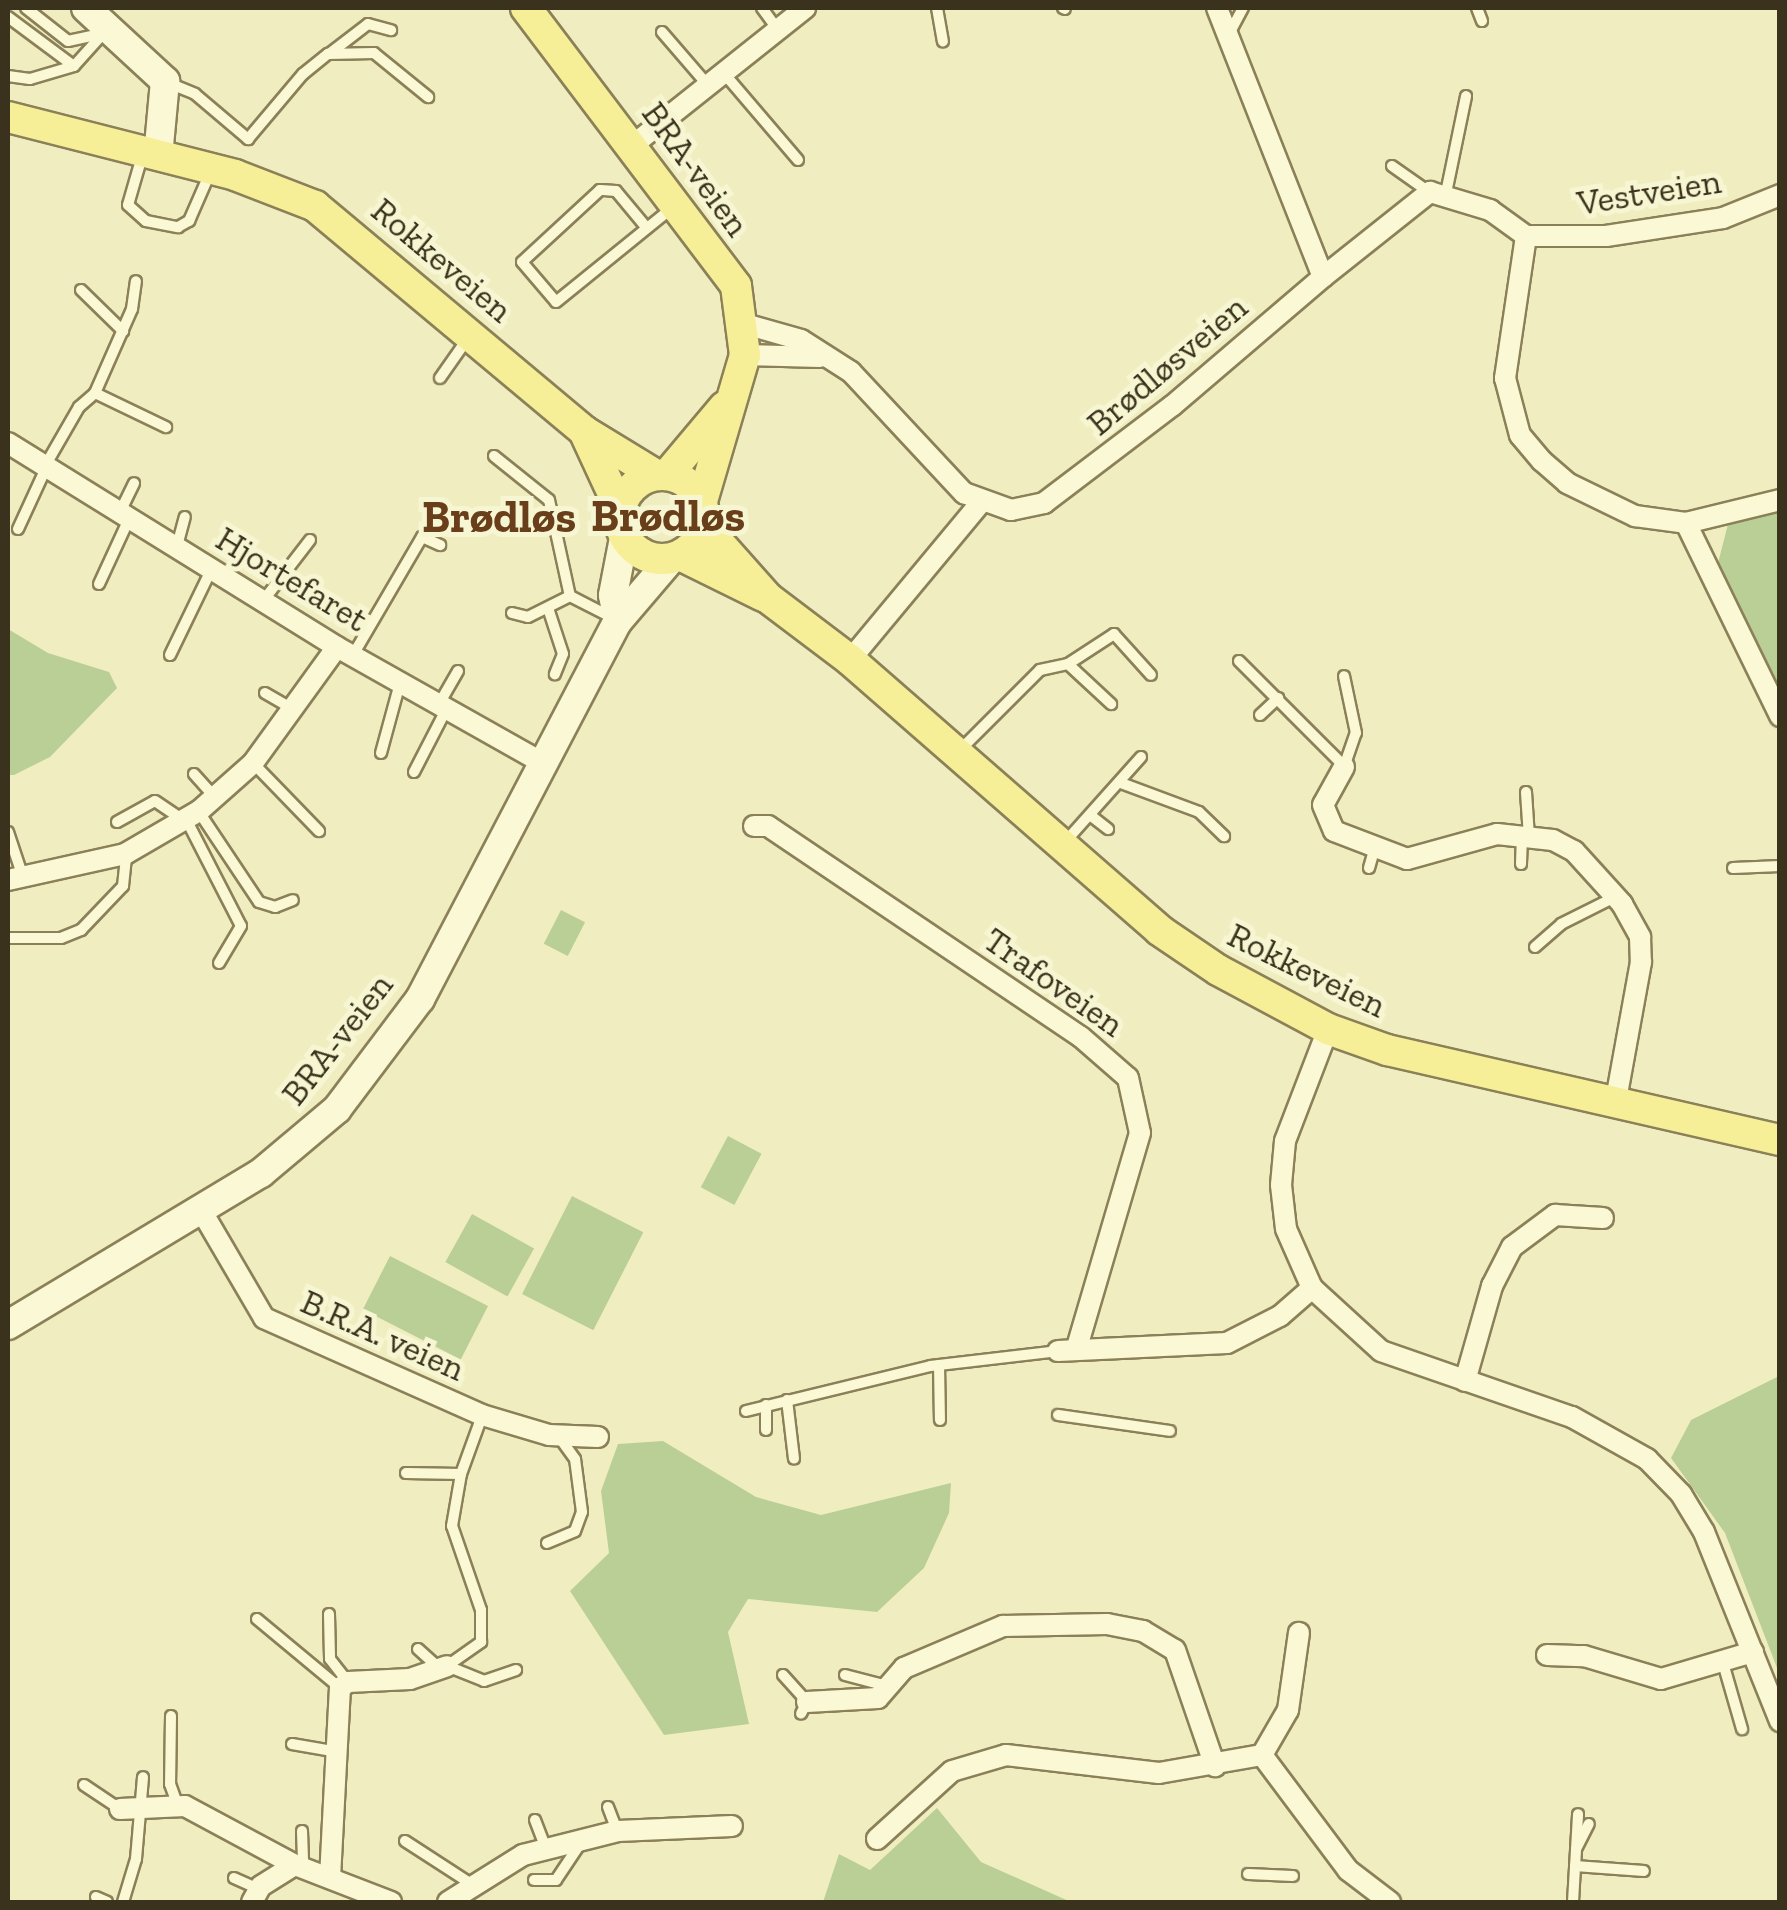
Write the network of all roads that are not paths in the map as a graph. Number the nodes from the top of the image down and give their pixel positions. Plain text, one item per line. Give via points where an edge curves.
1 (26, 8) edge
2 (86, 8) edge
3 (526, 8) edge
4 (762, 8) edge
5 (804, 8) edge
6 (937, 8) edge
7 (1216, 8) edge
8 (1243, 8) edge
9 (1477, 8) edge
10 (8, 17) edge
11 (1482, 22) dead end
12 (776, 27) junction
13 (391, 30) dead end
14 (104, 31) junction
15 (662, 32) dead end
16 (1228, 36) junction
17 (944, 41) dead end
18 (328, 54) junction
19 (74, 66) junction
20 (8, 76) edge
21 (714, 77) junction
22 (164, 82) junction
23 (1466, 96) dead end
24 (428, 97) dead end
25 (8, 117) edge
26 (633, 145) junction
27 (151, 154) junction
28 (798, 160) dead end
29 (1392, 166) dead end
30 (223, 173) junction
31 (1438, 193) junction
32 (1780, 195) edge
33 (677, 205) junction
34 (646, 227) junction
35 (1526, 236) junction
36 (1323, 277) junction
37 (136, 280) dead end
38 (80, 290) dead end
39 (745, 324) junction
40 (123, 331) junction
41 (471, 333) junction
42 (745, 355) junction
43 (820, 357) junction
44 (440, 378) dead end
45 (95, 393) junction
46 (732, 397) junction
47 (166, 427) dead end
48 (584, 431) junction
49 (8, 442) edge
50 (494, 456) dead end
51 (46, 466) junction
52 (662, 475) junction
53 (134, 482) dead end
54 (1780, 500) edge
55 (982, 501) junction
56 (703, 513) junction
57 (124, 515) junction
58 (185, 517) dead end
59 (1686, 523) junction
60 (622, 524) junction
61 (18, 529) dead end
62 (310, 540) dead end
63 (440, 545) dead end
64 (177, 548) junction
65 (676, 557) junction
66 (212, 569) junction
67 (100, 584) dead end
68 (570, 596) junction
69 (768, 598) junction
70 (263, 601) junction
71 (548, 608) junction
72 (512, 613) dead end
73 (618, 620) junction
74 (345, 651) junction
75 (170, 655) dead end
76 (850, 660) junction
77 (1239, 660) dead end
78 (1068, 664) junction
79 (458, 671) dead end
80 (555, 674) dead end
81 (1151, 675) dead end
82 (1344, 676) dead end
83 (400, 682) junction
84 (264, 693) dead end
85 (1278, 698) junction
86 (1112, 704) dead end
87 (443, 707) junction
88 (295, 711) junction
89 (1260, 716) dead end
90 (1780, 716) edge
91 (380, 753) dead end
92 (956, 754) junction
93 (1140, 756) dead end
94 (253, 764) junction
95 (546, 765) junction
96 (1344, 767) junction
97 (414, 772) dead end
98 (194, 774) dead end
99 (1121, 783) junction
100 (1526, 792) dead end
101 (196, 812) junction
102 (1090, 815) junction
103 (116, 822) dead end
104 (754, 826) dead end
105 (1108, 829) dead end
106 (318, 831) dead end
107 (8, 832) edge
108 (1224, 836) dead end
109 (1526, 837) junction
110 (1061, 846) junction
111 (126, 854) junction
112 (1522, 864) dead end
113 (1780, 866) edge
114 (1734, 868) dead end
115 (15, 879) edge
116 (1616, 896) junction
117 (293, 900) dead end
118 (8, 938) edge
119 (1536, 946) dead end
120 (219, 963) dead end
121 (1328, 1029) junction
122 (1616, 1099) junction
123 (1780, 1140) edge
124 (202, 1210) junction
125 (1603, 1218) dead end
126 (1312, 1288) junction
127 (8, 1325) edge
128 (1067, 1350) junction
129 (939, 1365) junction
130 (1465, 1381) junction
131 (788, 1400) junction
132 (766, 1405) junction
133 (746, 1411) dead end
134 (1058, 1415) dead end
135 (940, 1420) dead end
136 (494, 1424) junction
137 (766, 1430) dead end
138 (1170, 1431) dead end
139 (557, 1435) junction
140 (598, 1437) dead end
141 (794, 1459) dead end
142 (406, 1473) dead end
143 (461, 1474) junction
144 (547, 1543) dead end
145 (329, 1614) dead end
146 (257, 1619) dead end
147 (1299, 1632) dead end
148 (418, 1649) dead end
149 (1754, 1652) junction
150 (1546, 1655) dead end
151 (1723, 1664) junction
152 (444, 1667) junction
153 (516, 1670) dead end
154 (845, 1675) dead end
155 (783, 1676) dead end
156 (344, 1685) junction
157 (888, 1686) junction
158 (804, 1708) joint
159 (171, 1716) dead end
160 (1780, 1721) edge
161 (1742, 1729) dead end
162 (292, 1744) dead end
163 (332, 1751) junction
164 (1262, 1755) junction
165 (1214, 1766) junction
166 (143, 1777) dead end
167 (84, 1785) dead end
168 (178, 1806) junction
169 (608, 1807) dead end
170 (144, 1808) junction
171 (120, 1809) joint
172 (1578, 1814) dead end
173 (534, 1820) dead end
174 (1588, 1824) dead end
175 (732, 1826) dead end
176 (302, 1830) dead end
177 (618, 1831) junction
178 (876, 1839) dead end
179 (582, 1840) junction
180 (405, 1841) dead end
181 (547, 1849) junction
182 (1576, 1849) junction
183 (299, 1866) junction
184 (1575, 1866) junction
185 (1644, 1871) dead end
186 (1248, 1874) dead end
187 (1294, 1876) dead end
188 (234, 1878) dead end
189 (330, 1878) junction
190 (534, 1880) dead end
191 (470, 1883) junction
192 (255, 1896) edge
193 (123, 1902) edge
194 (387, 1902) edge
195 (448, 1902) edge
196 (1390, 1902) edge
197 (1573, 1902) edge

1 - 14 lane via 68,41
2 - 14 main road
3 - 26 main road, BRA-veien
4 - 12 lane
5 - 12 street
6 - 17 lane
7 - 16 street
8 - 16 lane
9 - 11 lane
10 - 19 lane
12 - 21 street
13 - 18 lane via 368,24
14 - 19 lane
14 - 22 main road
15 - 21 lane
16 - 36 street
18 - 22 lane via 248,139 194,94
18 - 24 lane via 374,53
19 - 20 lane via 30,80
21 - 26 street
21 - 28 lane
22 - 27 main road
23 - 31 lane
25 - 27 main road, Rokkeveien
26 - 33 main road, BRA-veien
27 - 30 main road, Rokkeveien
27 - 30 lane via 128,205 146,221 178,227 189,221
29 - 31 lane
30 - 41 main road, Rokkeveien via 315,206
31 - 35 street via 1490,210
31 - 36 street, Brødløsveien
32 - 35 street, Vestveien via 1722,218 1606,236
33 - 34 lane
33 - 39 main road, BRA-veien via 736,286
34 - 34 lane via 616,191 600,190 522,262 556,302
35 - 59 street via 1505,378 1520,435 1567,482 1600,502 1636,516
36 - 55 street, Brødløsveien via 1172,406 1044,503 1011,510
37 - 40 lane
38 - 40 lane
39 - 42 main road, BRA-veien
39 - 43 street via 772,327
40 - 45 lane
41 - 44 lane
41 - 48 main road, Rokkeveien
42 - 43 street
42 - 46 main road, BRA-veien
43 - 55 street via 851,372 964,493
45 - 47 lane
45 - 51 lane via 79,407
46 - 52 main road, BRA-veien
46 - 56 main road, BRA-veien
48 - 52 main road, Rokkeveien
48 - 60 main road, Rokkeveien
49 - 51 street, Hjortefaret
50 - 68 lane via 550,500
51 - 57 street, Hjortefaret
51 - 61 lane
52 - 56 main road via 682,479
52 - 60 main road via 627,493
53 - 57 lane
54 - 59 street
55 - 76 street
56 - 65 main road
56 - 69 main road, Rokkeveien
57 - 64 street, Hjortefaret
57 - 67 lane
58 - 64 lane
59 - 90 street
60 - 65 main road via 636,552
60 - 73 main road, BRA-veien via 614,595
62 - 70 lane
63 - 74 lane via 422,537
64 - 66 street, Hjortefaret
65 - 69 main road, Rokkeveien
65 - 73 main road, BRA-veien
66 - 70 street, Hjortefaret
66 - 75 lane
68 - 71 lane
68 - 73 lane
69 - 76 main road, Rokkeveien
70 - 74 street, Hjortefaret
71 - 72 lane via 528,618
71 - 80 lane via 563,654
73 - 95 main road, BRA-veien
74 - 83 street, Hjortefaret
74 - 88 street
76 - 92 main road, Rokkeveien
77 - 85 lane
78 - 81 lane via 1114,634
78 - 86 lane
78 - 92 lane via 1040,670
79 - 87 lane
82 - 96 lane via 1356,734
83 - 87 street, Hjortefaret
83 - 91 lane
84 - 88 lane
85 - 89 lane
85 - 96 lane
87 - 95 street, Hjortefaret
87 - 97 lane
88 - 94 street
92 - 110 main road, Rokkeveien
93 - 99 lane
94 - 101 street
94 - 106 lane
95 - 124 main road, BRA-veien via 393,1041 313,1132
96 - 109 street via 1323,805 1325,819 1372,859 1408,859 1497,834
98 - 101 lane
99 - 102 lane
99 - 108 lane via 1199,812
100 - 109 lane
101 - 103 lane via 155,801
101 - 111 street
101 - 117 lane via 259,902 275,907
101 - 120 lane via 241,926
102 - 105 lane
102 - 110 lane
104 - 128 street, Trafoveien via 768,826 1108,1056 1128,1078 1140,1132
107 - 115 lane
109 - 112 lane
109 - 116 street via 1574,851
110 - 121 main road, Rokkeveien via 1187,950
111 - 115 street
111 - 118 lane via 122,886 82,930 61,938
113 - 114 lane
116 - 119 lane via 1561,924
116 - 122 street via 1640,937 1641,962
121 - 122 main road, Rokkeveien via 1447,1066
121 - 126 street via 1285,1141 1281,1185 1286,1230
122 - 123 main road, Rokkeveien
124 - 127 main road, BRA-veien
124 - 136 street, B.R.A. veien via 264,1318
125 - 130 street via 1554,1215 1512,1247 1492,1286
126 - 128 street via 1280,1316 1227,1342
126 - 130 street via 1372,1345
128 - 129 lane
129 - 131 lane
129 - 135 lane
130 - 149 street via 1572,1417 1647,1459 1681,1494 1704,1532
131 - 132 lane
131 - 141 lane
132 - 133 lane
132 - 137 lane
134 - 138 lane
136 - 139 street, B.R.A. veien
136 - 143 lane
139 - 140 street, B.R.A. veien
139 - 144 lane via 576,1459 582,1512 574,1531
142 - 143 lane
143 - 152 lane via 452,1526 481,1610 481,1642
145 - 156 lane via 330,1659
146 - 156 lane
147 - 164 street via 1288,1710
148 - 152 lane
149 - 151 street
149 - 160 street
150 - 151 street via 1584,1656 1661,1679
151 - 161 lane
152 - 153 lane via 484,1681
152 - 156 street via 410,1679
154 - 157 lane
155 - 158 lane
156 - 163 street
157 - 158 street via 878,1698
157 - 165 street via 904,1668 1003,1626 1070,1621 1143,1631 1174,1650
159 - 168 lane via 170,1784
162 - 163 lane
163 - 189 street
164 - 165 street
164 - 196 street via 1348,1870
165 - 178 street via 1159,1773 1006,1755 952,1770
166 - 170 lane
167 - 171 lane
168 - 170 street
168 - 183 street via 222,1822
169 - 177 lane
170 - 171 street
170 - 193 lane
172 - 182 lane
173 - 181 lane
174 - 182 lane
175 - 177 street
176 - 183 lane
177 - 179 street
179 - 181 street
179 - 190 lane via 575,1861 556,1880
180 - 191 lane
181 - 191 street
182 - 184 lane
183 - 189 street
183 - 192 street
184 - 185 lane
184 - 197 lane
186 - 187 lane
188 - 192 lane
189 - 194 street
191 - 195 street

